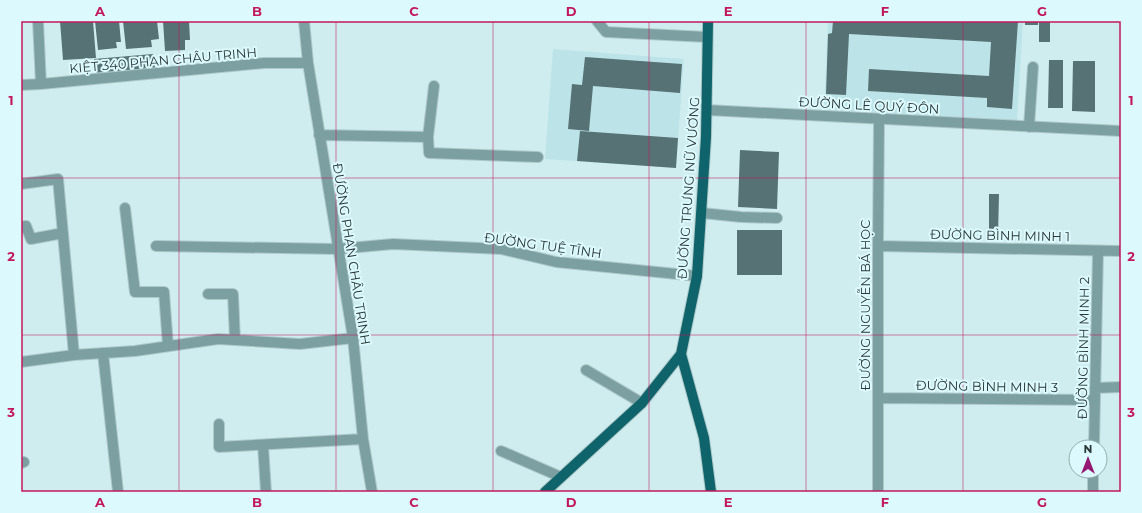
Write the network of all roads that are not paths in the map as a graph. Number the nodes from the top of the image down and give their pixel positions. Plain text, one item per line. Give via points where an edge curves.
1 (38, 21) edge
2 (304, 21) edge
3 (597, 21) edge
4 (708, 21) edge
5 (707, 37) junction
6 (308, 63) junction
7 (1033, 67) dead end
8 (41, 84) junction
9 (21, 85) edge
10 (434, 86) dead end
11 (707, 110) junction
12 (879, 119) junction
13 (1029, 126) junction
14 (1121, 131) edge
15 (320, 134) junction
16 (428, 137) junction
17 (538, 157) dead end
18 (21, 184) edge
19 (126, 208) dead end
20 (702, 213) junction
21 (777, 218) dead end
22 (21, 227) edge
23 (63, 233) junction
24 (156, 246) dead end
25 (878, 246) junction
26 (338, 249) junction
27 (1098, 250) junction
28 (1121, 251) edge
29 (697, 276) junction
30 (208, 294) dead end
31 (353, 338) junction
32 (235, 340) junction
33 (168, 346) junction
34 (103, 353) junction
35 (681, 354) junction
36 (74, 355) junction
37 (21, 362) edge
38 (586, 370) dead end
39 (1121, 387) edge
40 (1095, 388) junction
41 (878, 398) junction
42 (1095, 400) junction
43 (642, 403) junction
44 (219, 424) dead end
45 (363, 439) junction
46 (1094, 439) edge
47 (263, 445) junction
48 (501, 451) dead end
49 (561, 477) junction
50 (1094, 479) edge
51 (118, 492) edge
52 (266, 492) edge
53 (372, 492) edge
54 (545, 492) edge
55 (711, 492) edge
56 (878, 492) edge
57 (1093, 492) edge

1 - 8 street
2 - 6 street, ĐƯỜNG PHAN CHÂU TRINH
3 - 5 street via 606,32
4 - 5 main road, ĐƯỜNG TRƯNG NỮ VƯƠNG
5 - 11 main road, ĐƯỜNG TRƯNG NỮ VƯƠNG
6 - 8 street, KIỆT 340 PHAN CHÂU TRINH via 264,63
6 - 15 street, ĐƯỜNG PHAN CHÂU TRINH
7 - 13 street
8 - 9 street, KIỆT 340 PHAN CHÂU TRINH
10 - 16 street
11 - 12 street, ĐƯỜNG LÊ QUÝ ĐÔN
11 - 20 main road, ĐƯỜNG TRƯNG NỮ VƯƠNG
12 - 13 street, ĐƯỜNG LÊ QUÝ ĐÔN
12 - 25 street, ĐƯỜNG NGUYỄN BÁ HỌC
13 - 14 street, ĐƯỜNG LÊ QUÝ ĐÔN
15 - 16 street
15 - 26 street, ĐƯỜNG PHAN CHÂU TRINH
16 - 17 street via 429,153
18 - 23 street via 58,179
19 - 33 street via 135,292 164,292
20 - 21 street
20 - 29 main road, ĐƯỜNG TRƯNG NỮ VƯƠNG
22 - 23 street via 26,226 31,239
23 - 36 street
24 - 26 street, ĐƯỜNG TUỆ TĨNH
25 - 27 street, ĐƯỜNG BÌNH MINH 1
25 - 41 street, ĐƯỜNG NGUYỄN BÁ HỌC
26 - 29 street, ĐƯỜNG TUỆ TĨNH via 393,244 501,249 556,262
26 - 31 street, ĐƯỜNG PHAN CHÂU TRINH
27 - 28 street, ĐƯỜNG BÌNH MINH 1
27 - 40 street, ĐƯỜNG BÌNH MINH 2
29 - 35 main road, ĐƯỜNG TRƯNG NỮ VƯƠNG
30 - 32 street via 233,294
31 - 32 street via 300,344
31 - 45 street, ĐƯỜNG PHAN CHÂU TRINH
32 - 33 street via 218,339
33 - 34 street
34 - 36 street
34 - 51 street
35 - 43 main road, ĐƯỜNG TRƯNG NỮ VƯƠNG
35 - 55 main road via 704,438
36 - 37 street
38 - 43 street
39 - 40 street
40 - 42 street, ĐƯỜNG BÌNH MINH 2
41 - 42 street, ĐƯỜNG BÌNH MINH 3
41 - 56 street, ĐƯỜNG NGUYỄN BÁ HỌC
42 - 46 street, ĐƯỜNG BÌNH MINH 2
43 - 49 main road, ĐƯỜNG TRƯNG NỮ VƯƠNG
44 - 47 street via 219,447
45 - 47 street
45 - 53 street, ĐƯỜNG PHAN CHÂU TRINH
47 - 52 street
48 - 49 street
49 - 54 main road, ĐƯỜNG TRƯNG NỮ VƯƠNG
50 - 57 street

